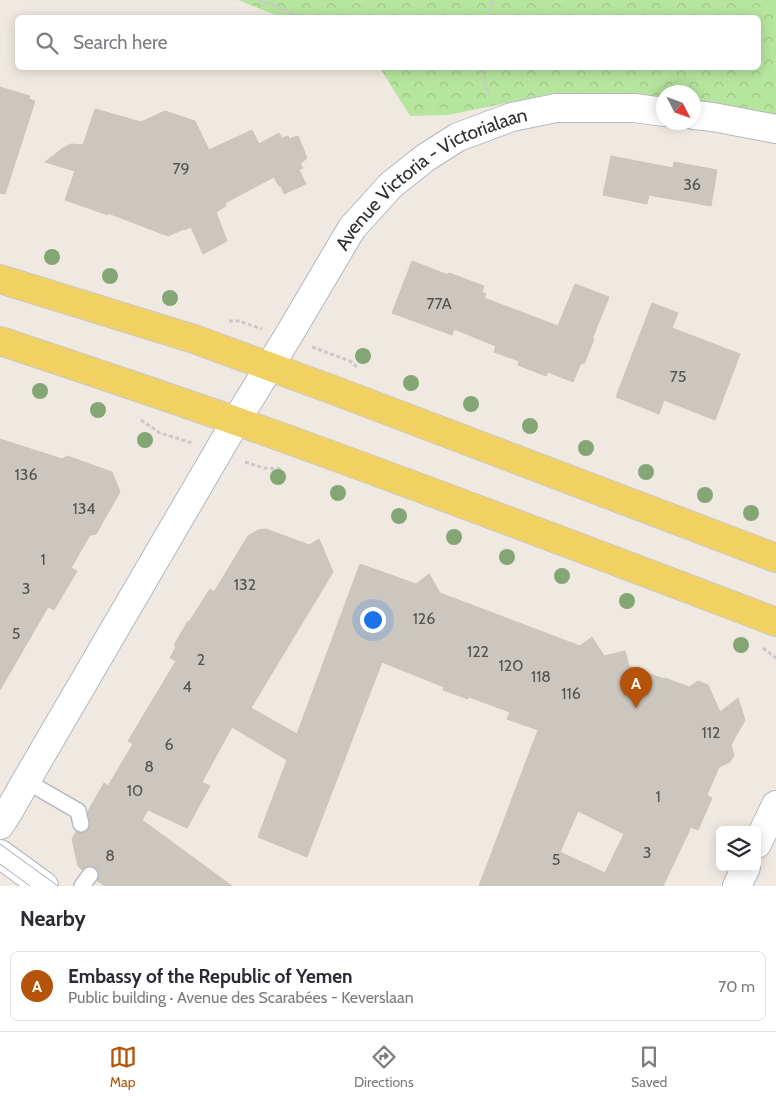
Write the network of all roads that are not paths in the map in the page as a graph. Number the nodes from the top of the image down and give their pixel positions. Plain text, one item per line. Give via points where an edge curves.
1 (656, 111) edge
2 (701, 116) edge
3 (776, 129) edge
4 (0, 279) edge
5 (0, 341) edge
6 (270, 367) junction
7 (236, 421) junction
8 (776, 558) edge
9 (776, 622) edge
10 (26, 780) junction
11 (776, 805) edge
12 (81, 824) dead end
13 (0, 825) edge
14 (761, 836) edge
15 (0, 854) edge
16 (744, 871) edge
17 (44, 886) edge
18 (737, 886) edge

1 - 6 street, Avenue Victoria - Victorialaan via 556,108 512,117 458,136 390,185 352,228
2 - 3 street
4 - 6 main road via 194,339
5 - 7 main road
6 - 7 street, Avenue Victoria - Victorialaan
6 - 8 main road
7 - 9 main road
7 - 10 street, Avenue Victoria - Victorialaan
10 - 12 lane via 78,812
10 - 13 street, Avenue Victoria - Victorialaan
11 - 14 street
15 - 17 street
16 - 18 street

